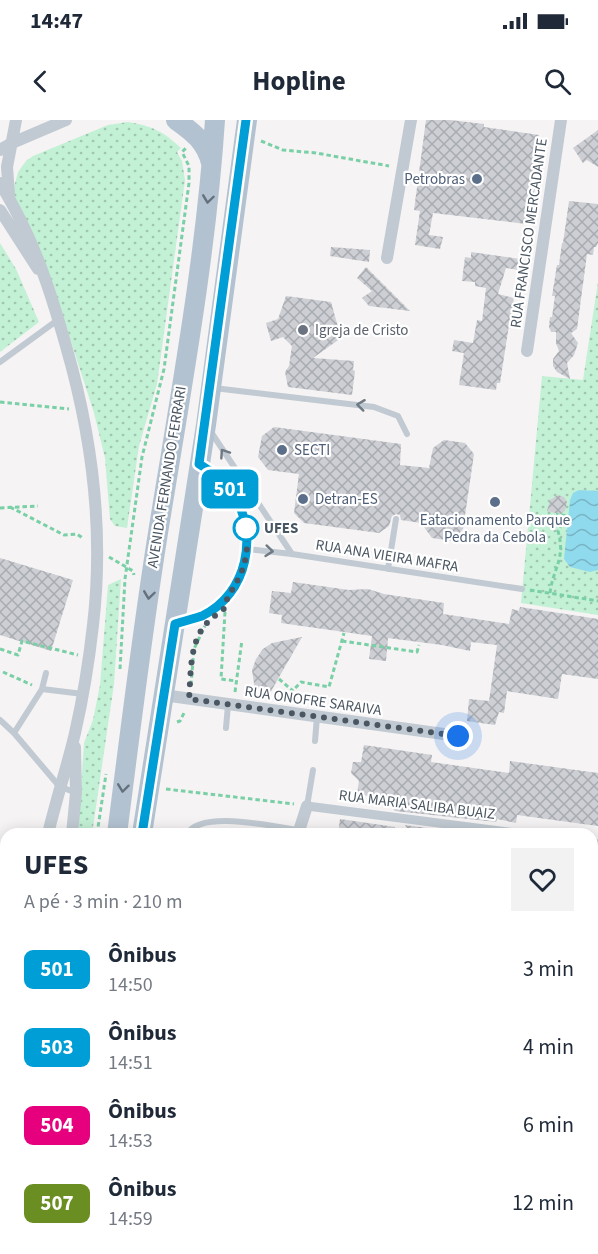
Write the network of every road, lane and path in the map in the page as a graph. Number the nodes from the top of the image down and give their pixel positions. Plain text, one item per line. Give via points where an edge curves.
1 (16, 120) edge
2 (66, 120) edge
3 (215, 120) edge
4 (411, 120) edge
5 (561, 120) edge
6 (184, 126) edge
7 (246, 127) edge
8 (12, 143) junction
9 (0, 150) edge
10 (404, 169) junction
11 (212, 172) junction
12 (0, 183) edge
13 (9, 198) junction
14 (0, 210) edge
15 (387, 258) dead end
16 (50, 288) junction
17 (59, 319) junction
18 (527, 351) dead end
19 (0, 362) edge
20 (210, 387) junction
21 (0, 402) edge
22 (83, 411) junction
23 (206, 425) junction
24 (407, 434) dead end
25 (199, 464) junction
26 (38, 506) dead end
27 (10, 507) junction
28 (0, 508) edge
29 (556, 514) dead end
30 (396, 519) dead end
31 (77, 534) dead end
32 (247, 549) junction
33 (292, 554) junction
34 (388, 569) junction
35 (522, 589) joint
36 (550, 593) junction
37 (598, 601) edge
38 (219, 613) dead end
39 (206, 623) dead end
40 (175, 624) junction
41 (344, 633) dead end
42 (242, 640) dead end
43 (342, 641) junction
44 (419, 645) dead end
45 (0, 649) edge
46 (69, 654) dead end
47 (3, 672) dead end
48 (46, 673) dead end
49 (119, 677) dead end
50 (279, 678) dead end
51 (236, 681) junction
52 (30, 684) dead end
53 (42, 689) junction
54 (293, 691) junction
55 (83, 694) junction
56 (245, 694) dead end
57 (163, 695) junction
58 (276, 698) dead end
59 (189, 699) junction
60 (228, 705) junction
61 (317, 717) junction
62 (160, 719) junction
63 (0, 720) edge
64 (226, 728) dead end
65 (14, 733) junction
66 (75, 734) junction
67 (458, 736) dead end
68 (315, 741) dead end
69 (107, 768) dead end
70 (313, 770) dead end
71 (59, 786) junction
72 (150, 787) junction
73 (76, 793) junction
74 (307, 806) junction
75 (49, 828) edge
76 (73, 828) edge
77 (98, 828) edge
78 (118, 828) edge
79 (143, 828) edge
80 (192, 828) edge
81 (268, 828) edge
82 (300, 828) edge
83 (456, 828) edge

1 - 8 street
2 - 8 street
3 - 11 main road, AVENIDA FERNANDO FERRARI
4 - 10 street
5 - 18 street, RUA FRANCISCO MERCADANTE
6 - 11 main road via 207,150
6 - 49 path via 189,144 182,152 189,166 189,183 164,369 142,457 125,579
7 - 10 path via 283,150
7 - 20 main road, AVENIDA FERNANDO FERRARI
8 - 9 street
8 - 13 street via 7,167
10 - 15 street
11 -> 78 main road, AVENIDA FERNANDO FERRARI
12 - 13 street
13 - 16 street
14 - 16 street
16 - 17 street
17 - 19 lane
17 - 22 street
20 - 23 main road, AVENIDA FERNANDO FERRARI
24 -> 20 lane via 398,416 374,406
21 - 22 path
22 - 55 street via 93,481 96,569
23 - 25 main road, AVENIDA FERNANDO FERRARI
33 -> 23 lane
25 - 32 lane via 218,476 233,493 247,531
25 - 40 main road, AVENIDA FERNANDO FERRARI
26 - 27 path
27 - 28 path
27 - 31 path via 63,535
29 - 36 path via 567,516 558,531 561,553
30 - 34 lane
32 -> 33 lane, RUA ANA VIEIRA MAFRA
32 - 40 lane via 244,567 225,598 202,615
33 - 34 lane, RUA ANA VIEIRA MAFRA
34 - 35 lane, RUA ANA VIEIRA MAFRA
35 - 36 path
36 - 37 path
38 - 51 path via 225,608 221,679
39 - 59 path via 194,649
40 - 57 main road, AVENIDA FERNANDO FERRARI
41 - 43 path
42 - 51 path
43 - 44 path via 417,652
43 - 54 path via 328,687 301,682
45 - 46 path via 18,655 22,641
47 - 52 path
48 - 53 lane
50 - 54 path
51 - 56 path via 235,693
53 - 55 lane
53 - 65 lane
54 - 58 path via 286,699
55 - 66 street
57 - 59 street, RUA ONOFRE SARAIVA
57 - 62 main road, AVENIDA FERNANDO FERRARI
59 - 60 street, RUA ONOFRE SARAIVA
59 - 62 path via 180,721
60 - 61 street, RUA ONOFRE SARAIVA
60 - 64 lane
61 - 67 street, RUA ONOFRE SARAIVA
61 - 68 lane
62 - 72 main road, AVENIDA FERNANDO FERRARI
63 - 65 lane
65 - 71 lane
66 - 71 street
66 - 73 street
69 - 77 path
70 - 74 lane
71 - 73 lane
71 - 75 street
72 - 74 path
72 - 79 main road, AVENIDA FERNANDO FERRARI
73 - 76 street
74 - 82 street
74 - 83 street, RUA MARIA SALIBA BUAIZ
80 - 81 lane via 214,821

